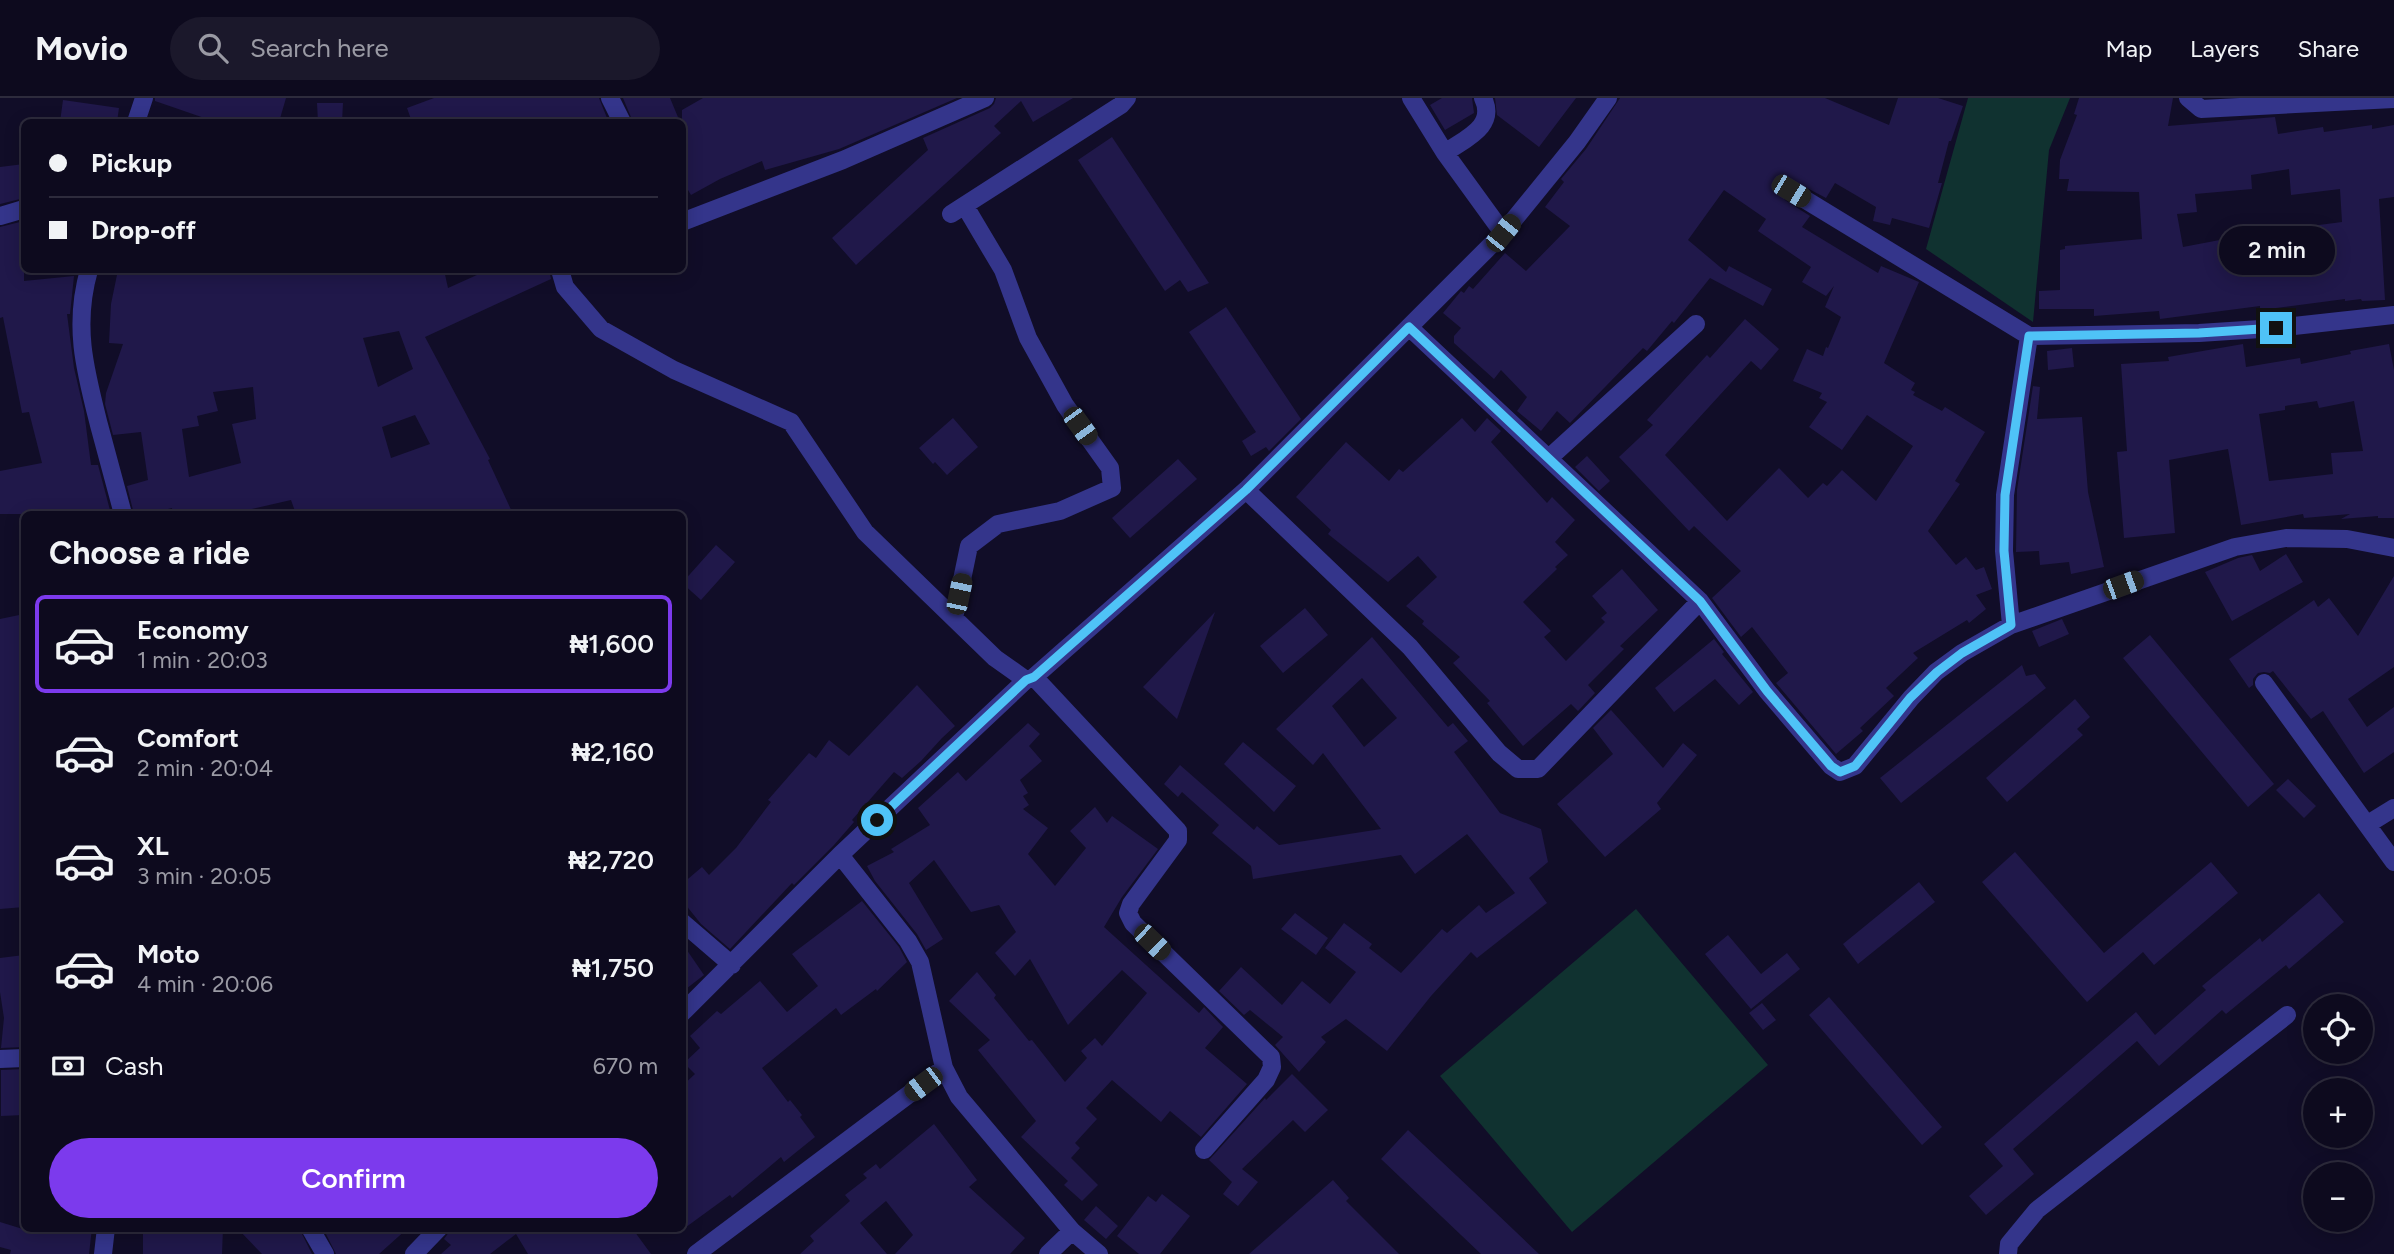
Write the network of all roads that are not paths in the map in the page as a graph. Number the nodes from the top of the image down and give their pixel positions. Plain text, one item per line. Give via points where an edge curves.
1 (144, 98) edge
2 (610, 98) edge
3 (985, 98) edge
4 (1126, 98) edge
5 (1411, 98) edge
6 (1483, 98) edge
7 (1608, 98) edge
8 (2188, 98) edge
9 (2394, 99) edge
10 (137, 119) edge
11 (620, 119) edge
12 (1445, 153) junction
13 (1791, 191) dead end
14 (21, 210) edge
15 (0, 216) edge
16 (686, 220) edge
17 (1503, 233) junction
18 (89, 273) edge
19 (561, 273) edge
20 (2394, 315) edge
21 (1696, 324) dead end
22 (1409, 327) junction
23 (2029, 336) junction
24 (1549, 458) junction
25 (1246, 490) junction
26 (122, 511) edge
27 (2394, 548) edge
28 (1700, 601) junction
29 (954, 618) junction
30 (2011, 625) junction
31 (1030, 679) junction
32 (2264, 683) dead end
33 (2394, 808) edge
34 (2368, 824) junction
35 (840, 855) junction
36 (2394, 862) edge
37 (686, 925) edge
38 (732, 965) junction
39 (686, 1009) edge
40 (2287, 1014) dead end
41 (21, 1058) edge
42 (0, 1059) edge
43 (944, 1068) junction
44 (1204, 1150) dead end
45 (1072, 1231) junction
46 (106, 1232) edge
47 (312, 1232) edge
48 (435, 1232) edge
49 (103, 1254) edge
50 (326, 1254) edge
51 (414, 1254) edge
52 (696, 1254) edge
53 (1048, 1254) edge
54 (1098, 1254) edge
55 (2008, 1254) edge

1 - 10 street
2 - 11 street
3 - 16 street via 843,160
4 - 29 street via 958,210 1003,270 1028,338 1065,405 1110,468 1112,488 1060,511 998,524 969,546
5 - 12 street
6 - 12 street via 1487,117 1482,127
7 - 17 street
8 - 9 street via 2201,109
12 - 17 street
13 - 23 street
14 - 15 street
17 - 22 street
18 - 26 street via 81,322 83,362
19 - 29 street via 565,287 601,329 674,370 790,422 865,532
20 - 23 street via 2212,332
21 - 24 street
22 - 24 street
22 - 25 street
23 - 30 street via 2005,495 2004,551
24 - 28 street
25 - 28 street via 1410,647 1499,753 1518,769 1538,769
25 - 31 street
27 - 30 street via 2347,539 2286,538 2235,547
28 - 30 street via 1767,691 1840,772 1855,766 1937,672
29 - 31 street via 996,659
31 - 35 street
31 - 44 street via 1178,831 1178,840 1131,904 1128,913 1133,923 1271,1057 1266,1080
32 - 34 street
33 - 34 street
34 - 36 street
35 - 38 street
35 - 43 street via 908,941 919,962
37 - 38 street
38 - 39 street
40 - 55 street via 2037,1210 2009,1244
41 - 42 street
43 - 45 street via 959,1097
43 - 52 street
45 - 53 street
45 - 54 street
46 - 49 street
47 - 50 street
48 - 51 street

